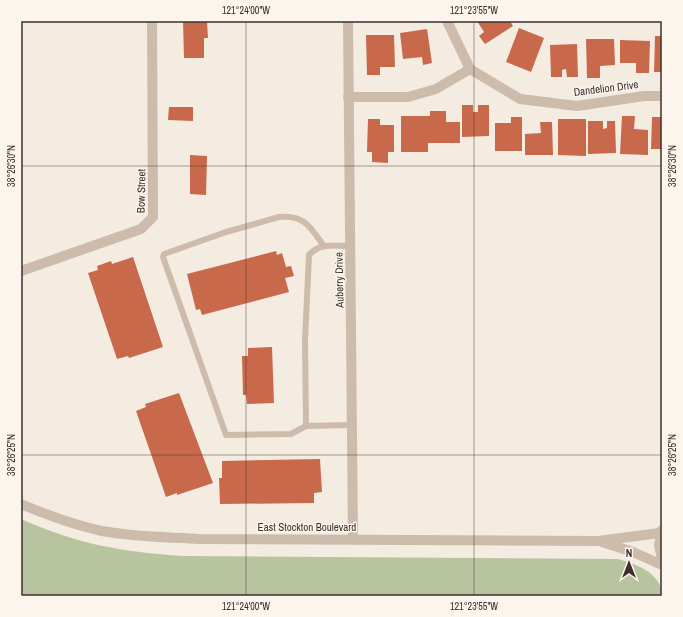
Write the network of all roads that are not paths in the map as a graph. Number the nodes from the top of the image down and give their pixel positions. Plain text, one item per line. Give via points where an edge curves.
1 (152, 21) edge
2 (348, 21) edge
3 (447, 21) edge
4 (470, 69) junction
5 (662, 96) edge
6 (348, 97) junction
7 (323, 245) junction
8 (351, 246) junction
9 (21, 271) edge
10 (352, 425) junction
11 (306, 426) junction
12 (21, 504) edge
13 (661, 531) edge
14 (353, 540) junction
15 (598, 541) junction
16 (662, 559) edge
17 (662, 565) edge

1 - 9 street, Bow Street via 153,217 141,229
2 - 6 street, Auberry Drive
3 - 4 street
4 - 5 street, Dandelion Drive via 520,98 577,106 644,96
4 - 6 street via 436,89 408,97
6 - 8 street, Auberry Drive
7 - 8 lane
7 - 11 lane via 308,255 305,340
7 - 11 lane via 304,222 292,216 279,217 199,241 164,254 163,257 226,435 291,434
8 - 10 street, Auberry Drive
10 - 11 lane
10 - 14 street, Auberry Drive
12 - 14 street, East Stockton Boulevard via 58,519 102,531 143,536
13 - 15 street, East Stockton Boulevard
13 - 16 street via 659,545
14 - 15 street, East Stockton Boulevard
15 - 17 street, East Stockton Boulevard

